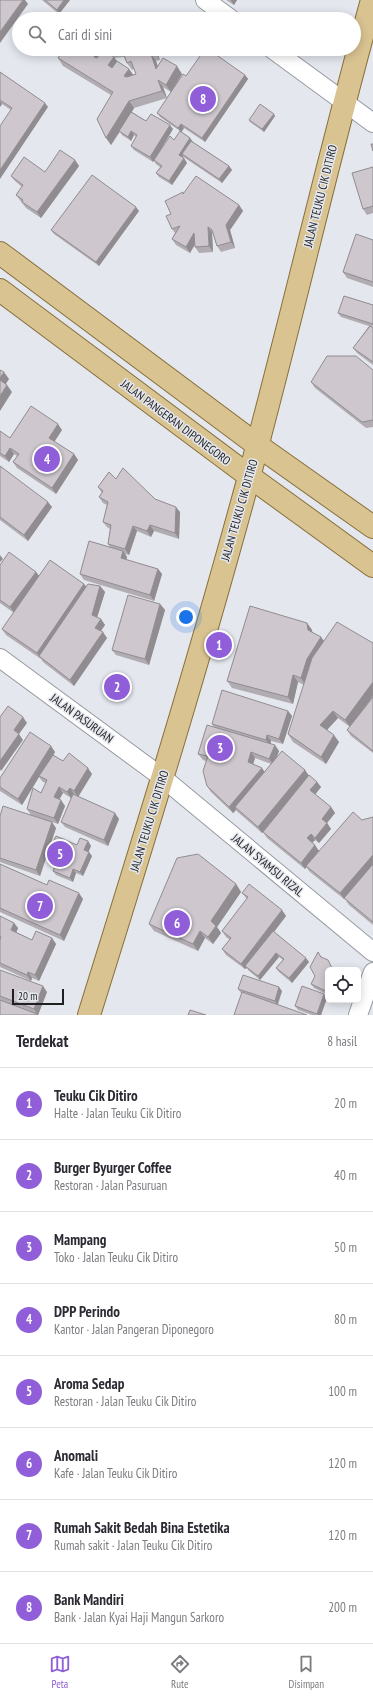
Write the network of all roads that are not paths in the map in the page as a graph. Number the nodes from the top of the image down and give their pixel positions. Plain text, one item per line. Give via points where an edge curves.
1 (205, 0) edge
2 (372, 0) edge
3 (221, 12) edge
4 (361, 40) edge
5 (282, 56) edge
6 (356, 56) edge
7 (344, 101) junction
8 (373, 123) edge
9 (0, 253) edge
10 (0, 290) edge
11 (257, 445) junction
12 (249, 476) junction
13 (373, 527) edge
14 (373, 566) edge
15 (0, 658) edge
16 (163, 778) junction
17 (373, 952) edge
18 (373, 972) edge
19 (89, 1015) edge
20 (358, 1015) edge

1 - 3 street
2 - 4 main road, JALAN TEUKU CIK DITIRO
5 - 7 street
6 - 7 main road, JALAN TEUKU CIK DITIRO
7 - 8 street
7 - 11 main road, JALAN TEUKU CIK DITIRO
9 - 11 main road
10 - 12 main road, JALAN PANGERAN DIPONEGORO
11 - 12 main road, JALAN TEUKU CIK DITIRO
11 - 13 main road
12 - 14 main road, JALAN PANGERAN DIPONEGORO
12 - 16 main road, JALAN TEUKU CIK DITIRO
15 - 16 street, JALAN PASURUAN
16 - 17 street, JALAN SYAMSU RIZAL
16 - 19 main road, JALAN TEUKU CIK DITIRO
18 - 20 street

